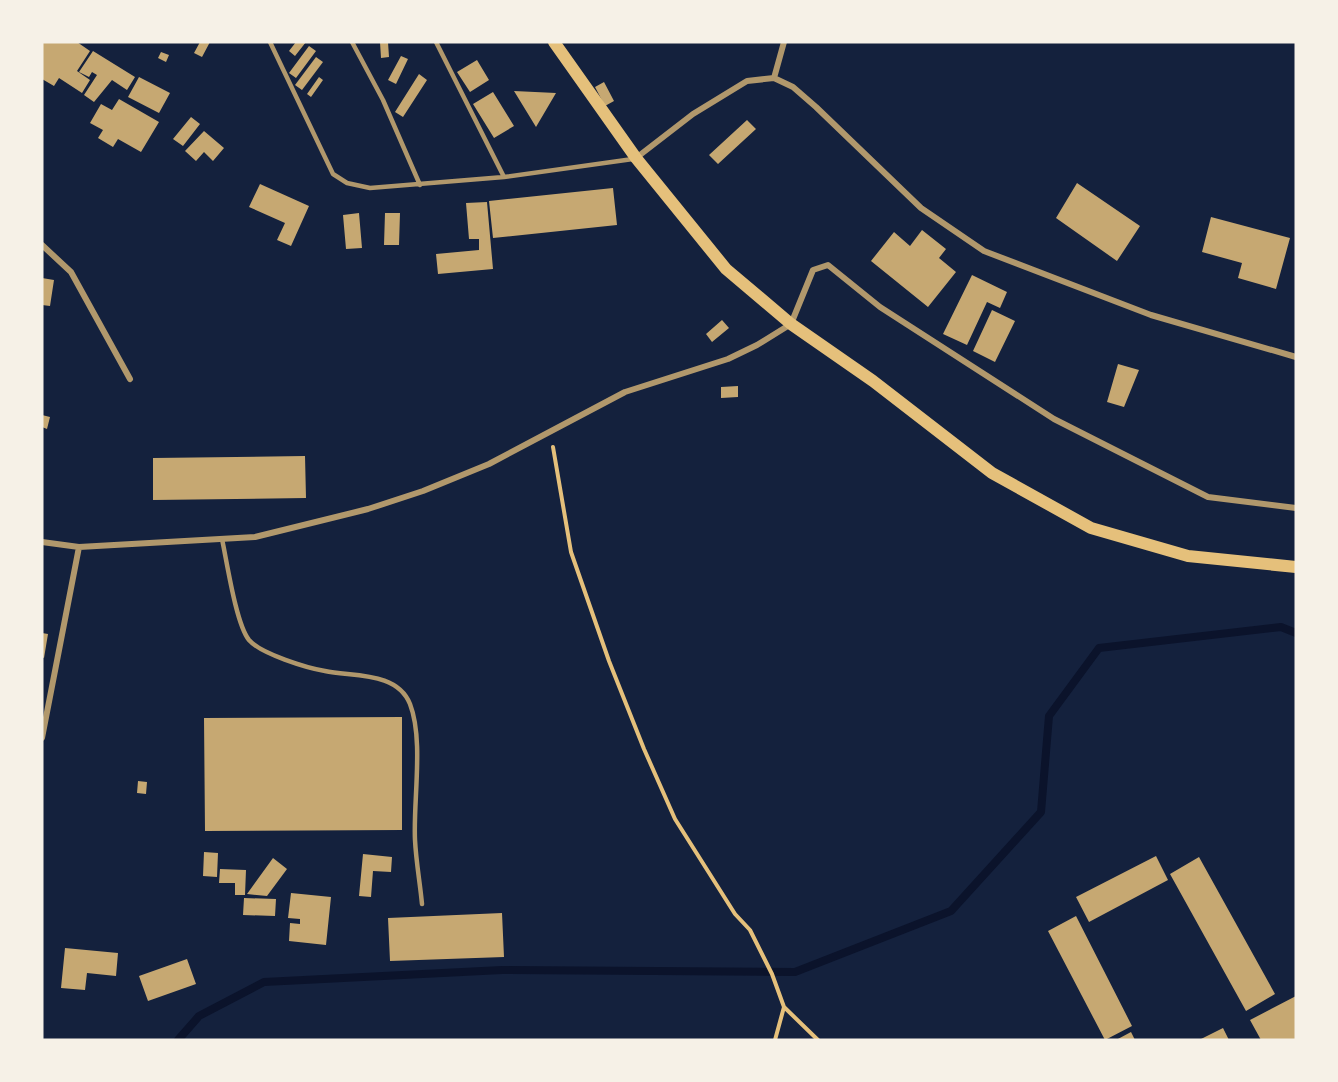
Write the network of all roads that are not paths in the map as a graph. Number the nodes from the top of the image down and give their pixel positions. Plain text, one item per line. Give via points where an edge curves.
1 (270, 42) edge
2 (352, 42) edge
3 (436, 42) edge
4 (554, 42) edge
5 (784, 42) edge
6 (774, 78) junction
7 (636, 158) junction
8 (504, 177) junction
9 (420, 185) junction
10 (42, 245) edge
11 (791, 324) junction
12 (1296, 357) edge
13 (130, 379) dead end
14 (1296, 508) edge
15 (222, 539) junction
16 (42, 542) edge
17 (79, 547) junction
18 (1296, 567) edge
19 (42, 738) edge
20 (422, 904) dead end

1 - 9 lane via 333,174 347,183 370,189
2 - 9 lane via 383,100
3 - 8 lane
4 - 7 main road
5 - 6 street
6 - 7 street via 747,81 693,114
6 - 12 street via 793,87 816,107 921,208 984,251 1151,315
7 - 8 lane
7 - 11 main road via 726,269
8 - 9 lane
10 - 13 street via 71,272
11 - 14 street via 813,270 828,265 880,307 1054,419 1208,497
11 - 15 street via 728,359 625,392 489,464 423,491 255,537
11 - 18 main road via 873,381 992,473 1091,528 1188,556
15 - 17 street
15 - 20 lane via 238,613 249,640 270,654 324,671 374,676 396,687 410,703 417,744 415,841
16 - 17 street
17 - 19 street

